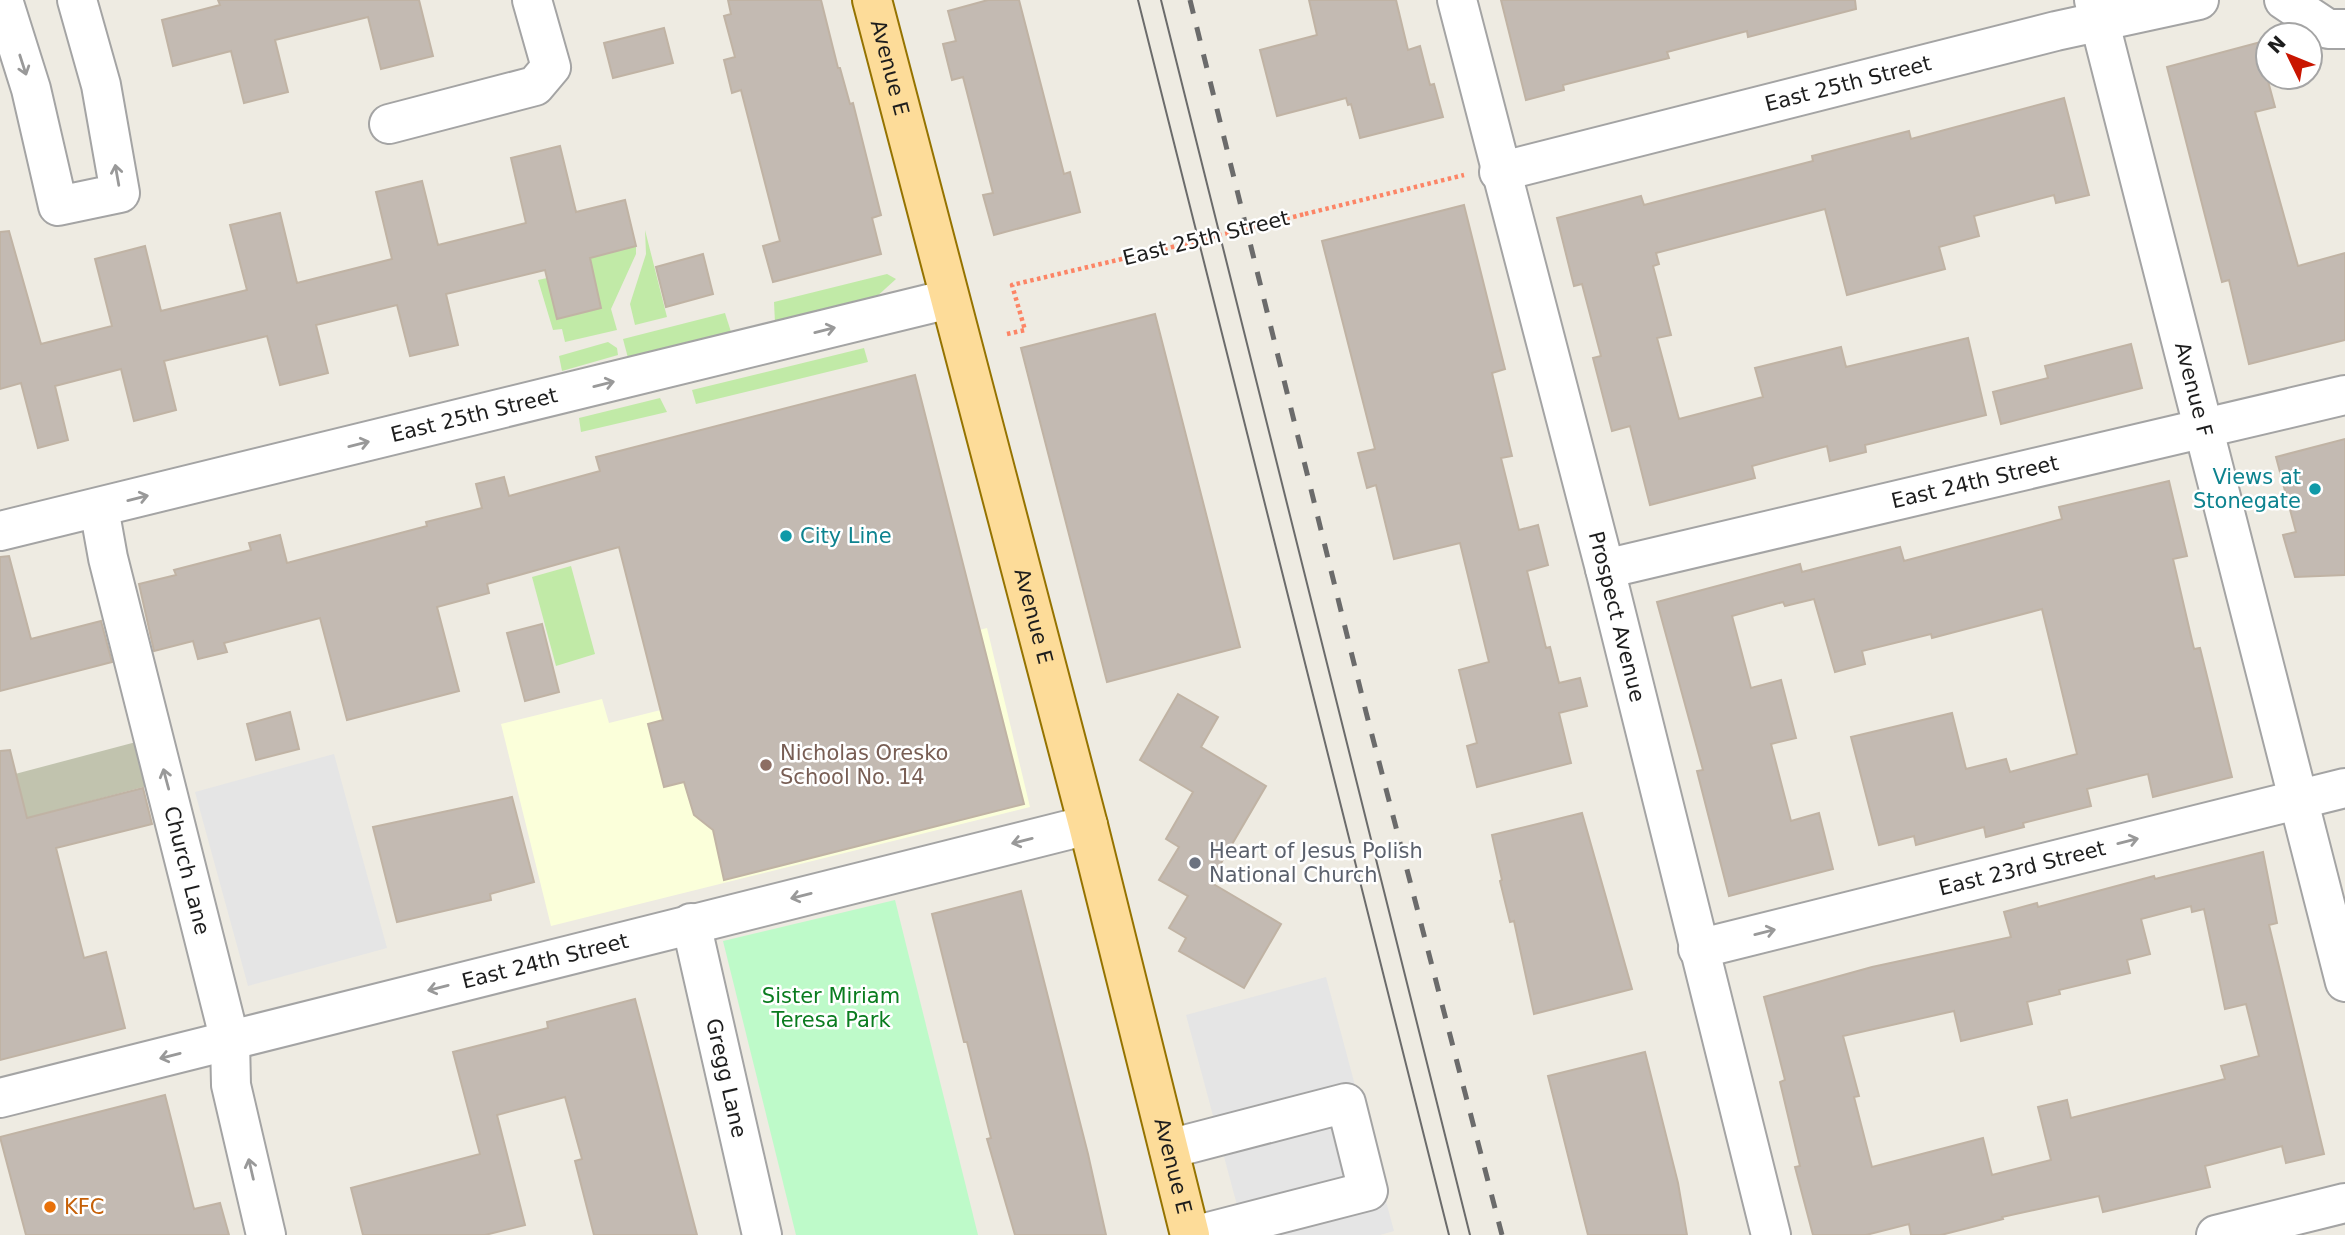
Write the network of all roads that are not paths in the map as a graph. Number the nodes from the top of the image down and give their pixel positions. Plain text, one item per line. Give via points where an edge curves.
1 (3, 0) edge
2 (77, 0) edge
3 (532, 0) edge
4 (872, 0) edge
5 (1457, 0) edge
6 (2199, 0) edge
7 (2284, 0) edge
8 (2096, 11) edge
9 (2345, 29) edge
10 (389, 124) dead end
11 (1482, 173) junction
12 (950, 299) junction
13 (2345, 395) edge
14 (2203, 428) junction
15 (99, 508) junction
16 (0, 531) edge
17 (1605, 569) junction
18 (2345, 788) edge
19 (2296, 800) junction
20 (1088, 825) junction
21 (691, 923) junction
22 (1698, 949) junction
23 (2345, 982) edge
24 (230, 1041) junction
25 (0, 1098) edge
26 (1169, 1149) junction
27 (2345, 1203) edge
28 (266, 1235) edge
29 (762, 1235) edge
30 (1190, 1235) edge
31 (1197, 1235) edge
32 (1771, 1235) edge
33 (2216, 1235) edge

1 -> 2 street via 31,89 58,206 120,194 101,85
3 - 10 street via 551,67 535,86
4 - 12 main road, Avenue E
5 - 11 street, Prospect Avenue
6 - 8 street, East 25th Street
7 - 9 street via 2328,29
8 - 11 street, East 25th Street
8 - 14 street, Avenue F
11 - 17 street, Prospect Avenue
15 -> 12 street, East 25th Street
12 - 20 main road, Avenue E
13 - 14 street, East 24th Street
14 - 17 street, East 24th Street
14 - 19 street, Avenue F
15 - 16 street, East 25th Street
24 -> 15 street, Church Lane
17 - 22 street, Prospect Avenue
18 - 19 street, East 23rd Street
22 -> 19 street, East 23rd Street
19 - 23 street, Avenue F
20 -> 21 street, East 24th Street
20 - 26 main road, Avenue E
21 -> 24 street, East 24th Street
21 - 29 street, Gregg Lane
22 - 32 street, Prospect Avenue
24 -> 25 street, East 24th Street
28 -> 24 street, Church Lane via 231,1085
26 - 30 main road, Avenue E
26 - 31 street via 1346,1104 1368,1191
27 - 33 street

